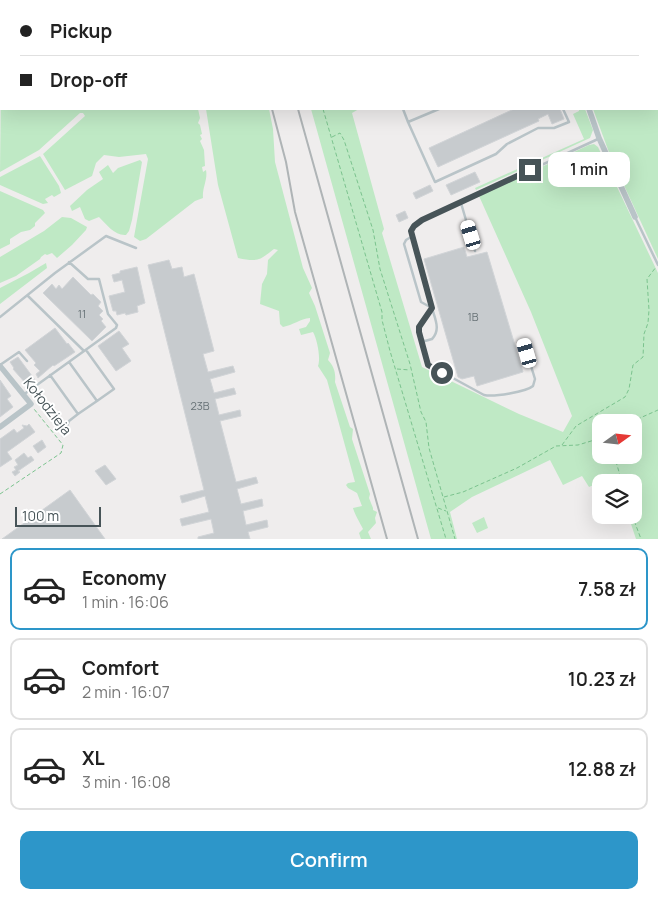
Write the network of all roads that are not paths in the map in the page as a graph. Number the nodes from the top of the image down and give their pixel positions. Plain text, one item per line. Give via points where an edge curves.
1 (402, 110) edge
2 (437, 110) edge
3 (563, 110) edge
4 (590, 110) edge
5 (408, 122) junction
6 (599, 138) junction
7 (461, 203) junction
8 (635, 217) joint
9 (411, 237) junction
10 (136, 248) dead end
11 (476, 251) dead end
12 (70, 262) junction
13 (658, 265) edge
14 (28, 296) junction
15 (432, 308) junction
16 (0, 317) edge
17 (421, 339) junction
18 (523, 340) dead end
19 (85, 350) junction
20 (27, 361) dead end
21 (68, 362) junction
22 (0, 365) edge
23 (50, 375) junction
24 (23, 395) junction
25 (97, 401) junction
26 (78, 414) junction
27 (0, 427) edge
28 (62, 436) dead end

1 - 5 lane
2 - 5 lane
3 - 5 lane via 569,122 554,128 538,128 507,144 496,154 435,182
4 - 6 street
6 - 7 lane
6 - 8 street
7 - 9 lane via 417,223
7 - 11 lane
8 - 13 lane
9 - 15 lane
9 - 15 lane via 404,244 421,302
10 - 12 lane via 106,236
12 - 14 lane
12 - 19 lane via 88,279 99,279 108,314 117,325
14 - 16 lane
14 - 19 lane
15 - 17 lane via 419,327
15 - 17 lane via 437,333 429,341
17 - 18 lane via 428,365 489,396 527,390 533,386 535,379
19 - 21 lane
19 - 25 lane via 114,389
20 - 22 lane via 19,352
21 - 23 lane
21 - 25 lane
22 - 24 street, Kołodzieja
23 - 24 lane
23 - 26 lane
24 - 27 street, Kołodzieja via 31,404
25 - 26 lane
26 - 28 lane via 69,421

